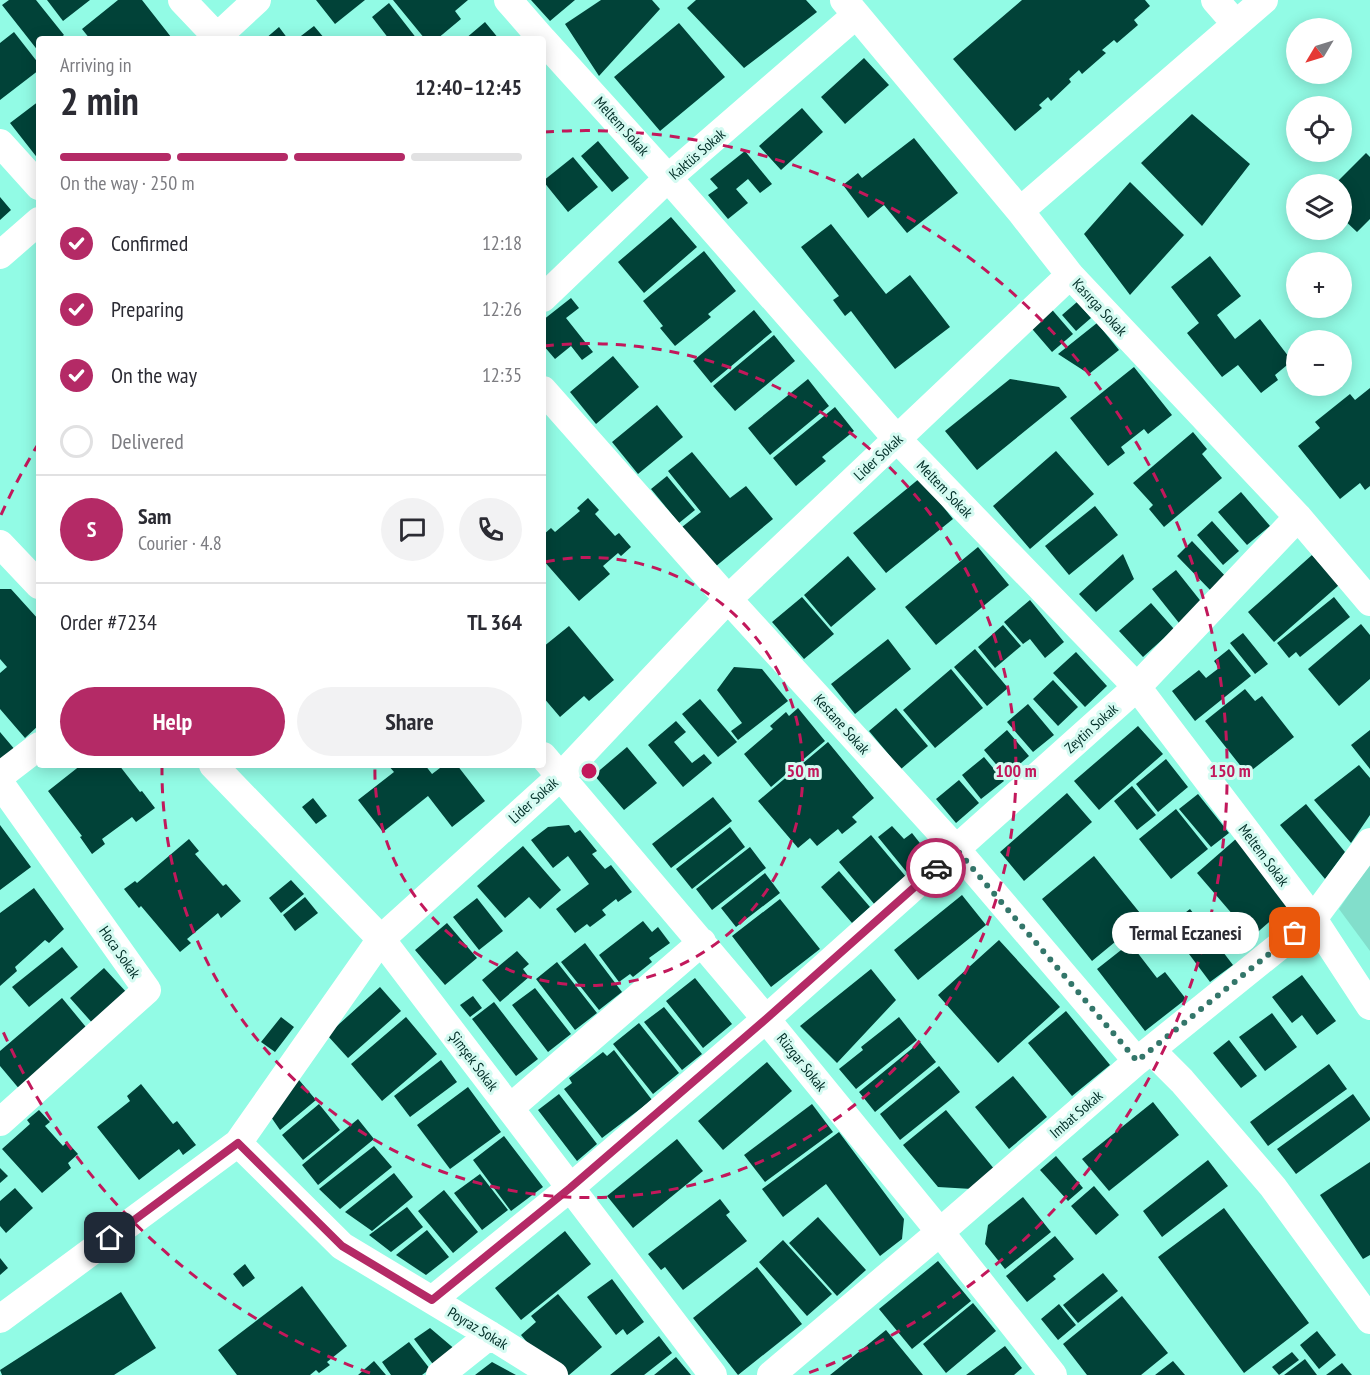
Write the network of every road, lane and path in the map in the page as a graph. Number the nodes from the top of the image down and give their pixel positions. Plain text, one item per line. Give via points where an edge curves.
1 (182, 0) edge
2 (257, 0) edge
3 (508, 0) edge
4 (1215, 0) edge
5 (1264, 0) edge
6 (850, 8) edge
7 (1236, 24) junction
8 (216, 36) edge
9 (220, 36) edge
10 (540, 36) edge
11 (546, 42) edge
12 (0, 143) edge
13 (668, 178) junction
14 (36, 183) edge
15 (1020, 211) junction
16 (36, 224) edge
17 (0, 255) edge
18 (1070, 274) junction
19 (546, 295) edge
20 (546, 393) edge
21 (897, 439) junction
22 (1298, 517) junction
23 (0, 544) edge
24 (36, 582) edge
25 (728, 599) junction
26 (1370, 602) edge
27 (1137, 687) junction
28 (36, 748) edge
29 (552, 766) edge
30 (216, 768) edge
31 (0, 776) edge
32 (0, 783) edge
33 (1370, 842) edge
34 (956, 849) junction
35 (1313, 919) junction
36 (381, 939) junction
37 (702, 942) junction
38 (1370, 1006) edge
39 (766, 1019) junction
40 (1144, 1056) junction
41 (510, 1108) junction
42 (0, 1122) edge
43 (238, 1143) junction
44 (570, 1188) junction
45 (940, 1232) junction
46 (432, 1300) junction
47 (0, 1319) edge
48 (1370, 1320) edge
49 (490, 1335) junction
50 (440, 1375) edge
51 (554, 1375) edge
52 (713, 1375) edge
53 (771, 1375) edge
54 (1053, 1375) edge

1 - 8 street
2 - 9 street
3 - 10 street, Meltem Sokak
4 - 7 street
5 - 7 street
6 - 13 street, Kaktüs Sokak
6 - 15 street, Kasırga Sokak
7 - 15 street
11 - 13 street, Meltem Sokak
12 - 14 street
13 - 19 street, Kaktüs Sokak
13 - 21 street, Meltem Sokak
15 - 18 street, Kasırga Sokak
16 - 17 street
18 - 21 street, Lider Sokak
18 - 22 street, Kasırga Sokak
20 - 25 street, Kestane Sokak
21 - 25 street, Lider Sokak
21 - 27 street, Meltem Sokak
22 - 26 street, Kasırga Sokak
22 - 27 street, Zeytin Sokak
23 - 24 street
25 - 29 street, Lider Sokak
25 - 34 street, Kestane Sokak
27 - 34 street, Zeytin Sokak
27 - 35 street, Meltem Sokak
28 - 31 street
29 - 36 street, Lider Sokak
29 - 37 street, Rüzgar Sokak
30 - 36 street, Şimşek Sokak
32 - 42 street, Hoca Sokak via 147,990
33 - 35 street, Imbat Sokak
34 - 39 street, Zeytin Sokak
34 - 40 street, Kestane Sokak
35 - 38 street, Meltem Sokak
35 - 40 street, Imbat Sokak
36 - 41 street, Şimşek Sokak
36 - 43 street, Lider Sokak
37 - 39 street, Rüzgar Sokak
37 - 41 street
39 - 44 street, Zeytin Sokak
39 - 45 street, Rüzgar Sokak
40 - 45 street, Imbat Sokak
40 - 48 street, Kestane Sokak via 1182,1081 1273,1187
41 - 44 street, Şimşek Sokak
43 - 46 street, Poyraz Sokak via 342,1246
43 - 47 street, Lider Sokak
44 - 46 street, Zeytin Sokak
44 - 52 street, Şimşek Sokak
45 - 53 street, Imbat Sokak
45 - 54 street, Rüzgar Sokak
46 - 49 street, Poyraz Sokak
49 - 50 street
49 - 51 street, Poyraz Sokak

